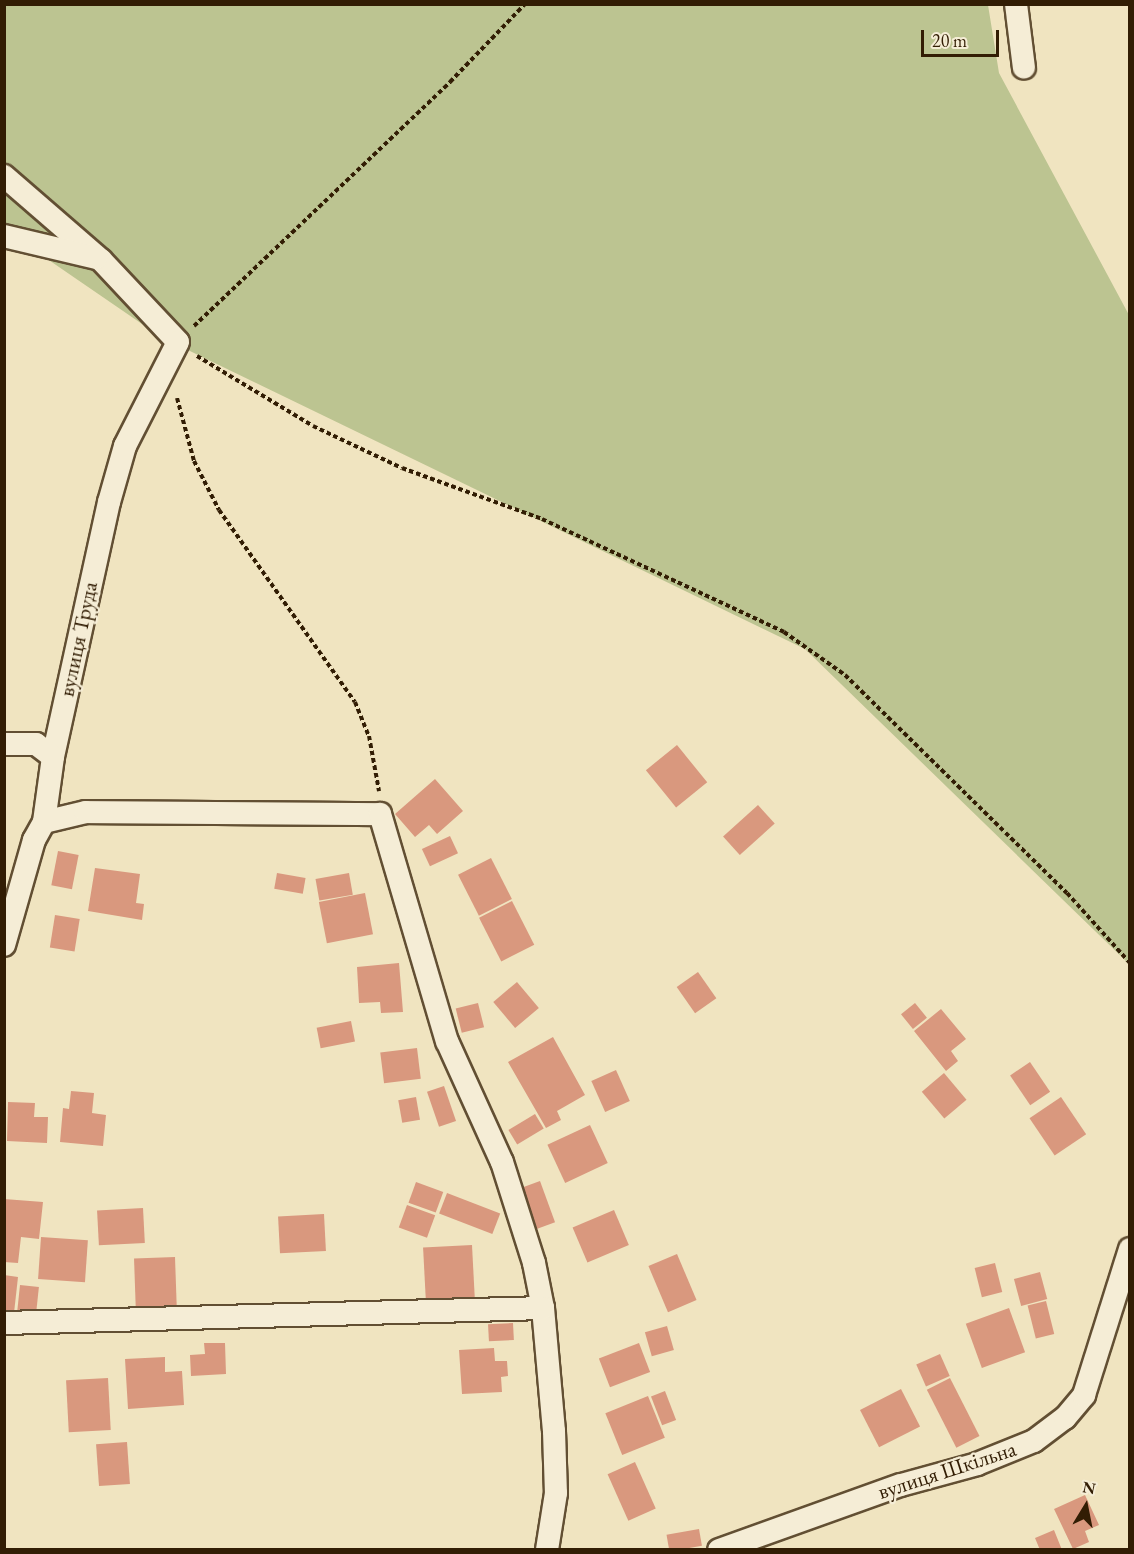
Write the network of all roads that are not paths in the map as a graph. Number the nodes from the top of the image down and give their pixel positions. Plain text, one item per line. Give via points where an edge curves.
1 (1016, 4) edge
2 (1024, 68) dead end
3 (4, 176) edge
4 (4, 237) edge
5 (101, 260) junction
6 (4, 744) edge
7 (53, 757) junction
8 (44, 822) junction
9 (4, 945) edge
10 (1130, 1249) edge
11 (543, 1308) junction
12 (4, 1323) edge
13 (547, 1550) edge
14 (719, 1550) edge

1 - 2 street
3 - 5 street
4 - 5 street
5 - 7 street, вулиця Труда via 178,342 125,446
6 - 7 street via 36,744
7 - 8 street, вулиця Труда
8 - 9 street, вулиця Труда via 34,840
8 - 11 street via 86,812 380,814 447,1041 502,1162 534,1263
10 - 14 street, вулиця Шкільна via 1084,1395 1065,1418 1042,1435 977,1464 901,1485
11 - 12 street
11 - 13 street via 556,1493

